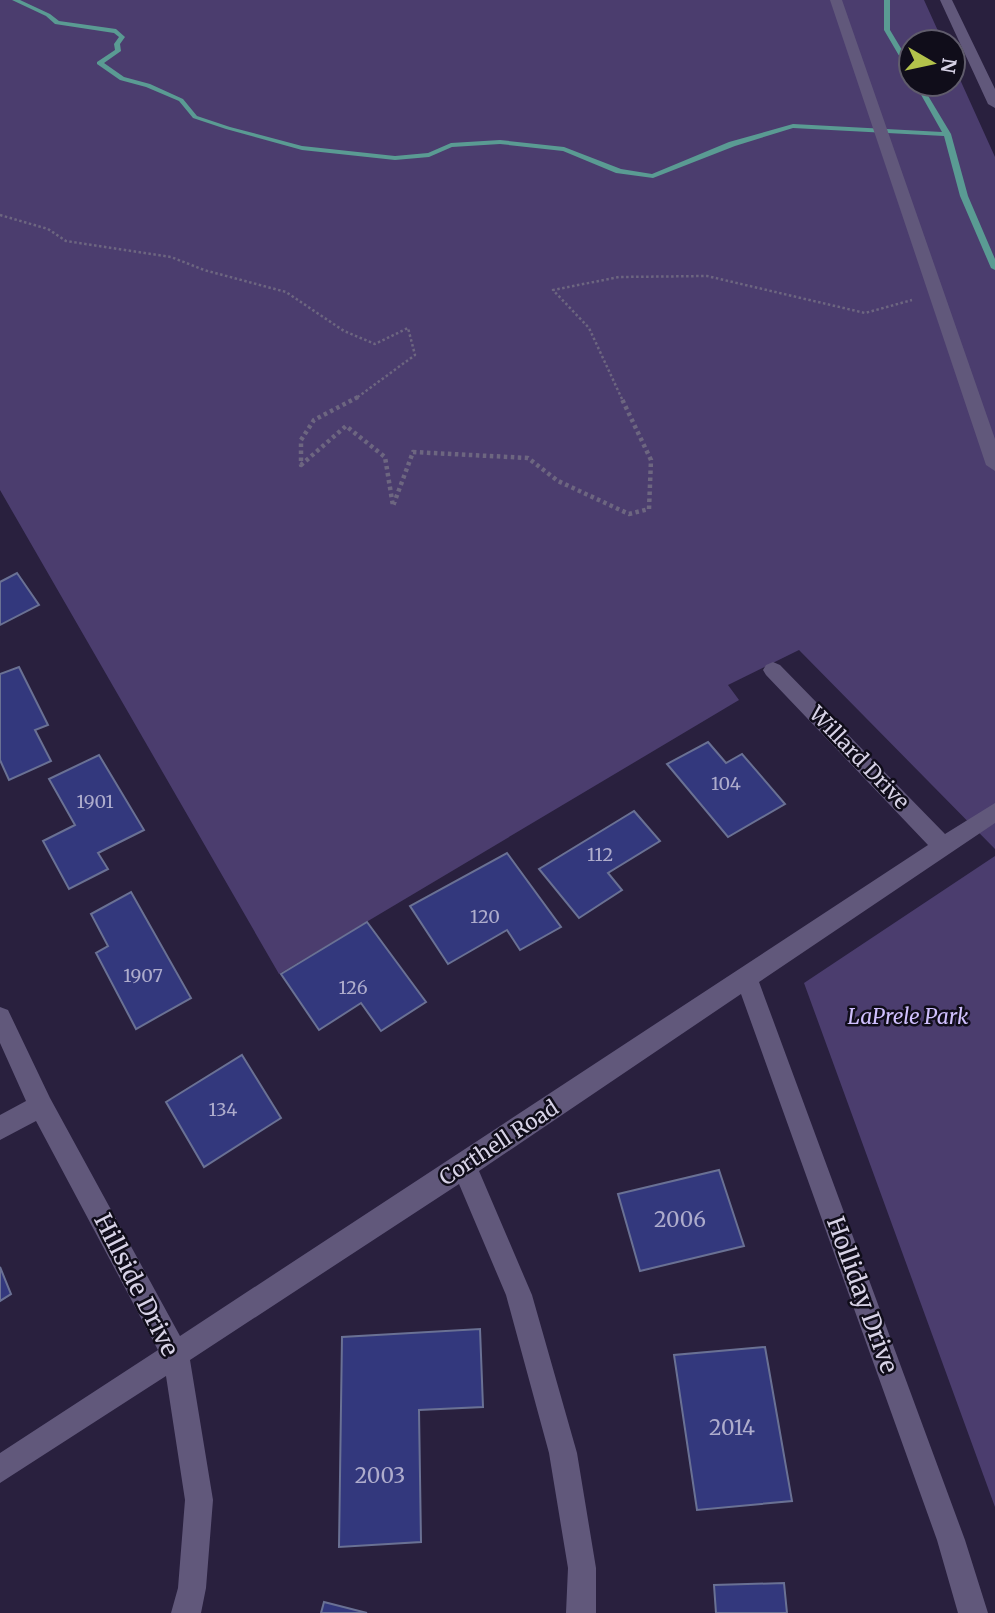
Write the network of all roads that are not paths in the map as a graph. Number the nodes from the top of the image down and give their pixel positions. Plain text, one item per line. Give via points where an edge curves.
1 (836, 0) edge
2 (946, 0) edge
3 (995, 104) edge
4 (995, 465) edge
5 (773, 670) dead end
6 (995, 812) edge
7 (944, 847) junction
8 (747, 979) junction
9 (0, 1018) edge
10 (41, 1106) junction
11 (0, 1128) edge
12 (464, 1166) junction
13 (176, 1356) junction
14 (0, 1469) edge
15 (186, 1613) edge
16 (580, 1613) edge
17 (973, 1613) edge

1 - 4 street
2 - 3 street
5 - 7 street, Willard Drive
6 - 7 street, Corthell Road
7 - 8 street, Corthell Road
8 - 12 street, Corthell Road
8 - 17 street, Holliday Drive via 951,1540
9 - 10 street, Hillside Drive
10 - 11 street
10 - 13 street, Hillside Drive
12 - 13 street, Corthell Road
12 - 16 street via 519,1295 563,1453 582,1568
13 - 14 street, Corthell Road
13 - 15 street, Hillside Drive via 199,1500

